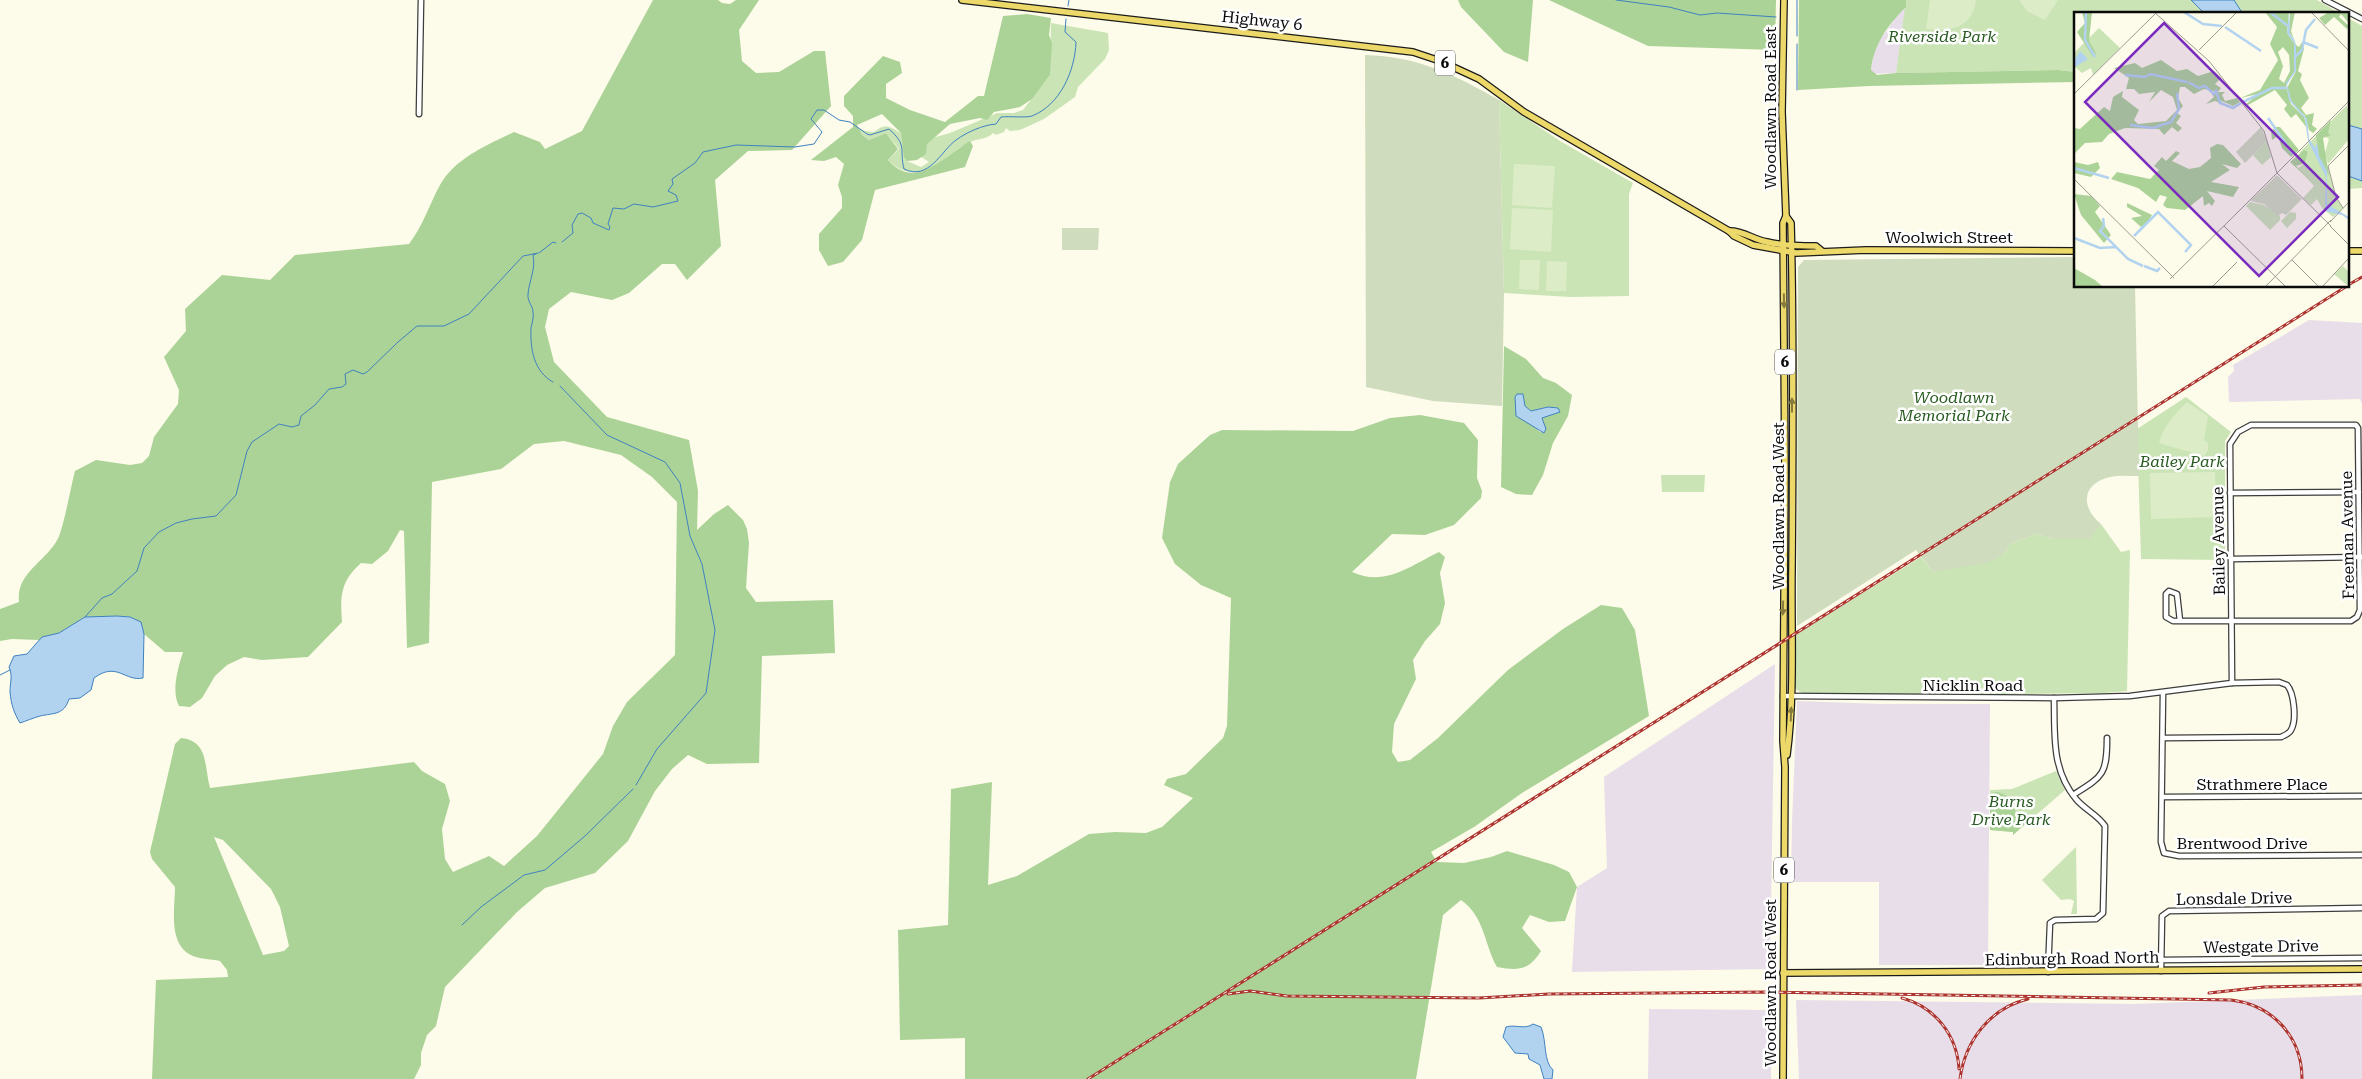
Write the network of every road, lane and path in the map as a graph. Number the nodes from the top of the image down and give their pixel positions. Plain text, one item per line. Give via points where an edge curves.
1 (421, 0) edge
2 (962, 0) edge
3 (1784, 0) edge
4 (2325, 0) edge
5 (1006, 3) edge
6 (2348, 12) edge
7 (2350, 13) edge
8 (2362, 19) edge
9 (419, 114) dead end
10 (1542, 122) joint
11 (1786, 216) junction
12 (1729, 231) junction
13 (1783, 245) junction
14 (1791, 246) junction
15 (1822, 251) junction
16 (2074, 251) edge
17 (1783, 252) junction
18 (1791, 253) junction
19 (2356, 425) joint
20 (2359, 492) junction
21 (2230, 493) junction
22 (2361, 557) edge
23 (2231, 559) junction
24 (2180, 621) junction
25 (2231, 622) junction
26 (2232, 683) junction
27 (2163, 693) junction
28 (1783, 696) junction
29 (1791, 696) junction
30 (2054, 698) junction
31 (2107, 738) dead end
32 (2164, 738) junction
33 (1785, 767) junction
34 (2073, 795) junction
35 (2362, 796) edge
36 (2163, 797) junction
37 (2362, 855) edge
38 (2362, 908) edge
39 (2362, 958) edge
40 (2161, 960) junction
41 (2362, 969) edge
42 (2161, 971) junction
43 (2048, 972) junction
44 (1783, 973) junction
45 (1783, 1079) edge

1 - 9 street
2 - 5 main road, Highway 6 / 6
3 - 11 main road, Woodlawn Road East via 1782,112
4 - 6 street
5 - 10 main road, Highway 6 / 6 via 1413,52 1478,79
7 - 8 street
10 - 12 main road, Woolwich Street / 6
11 - 13 main road, Woodlawn Road East
11 - 14 main road, Woodlawn Road East via 1791,223
12 - 13 main road, Woolwich Street via 1736,230 1755,239
12 - 17 main road, Woolwich Street via 1753,245
13 - 14 main road, Woolwich Street
13 - 17 main road, Woodlawn Road East
14 - 15 main road, Woolwich Street via 1816,246
14 - 18 main road, Woodlawn Road West
15 - 16 main road, Woolwich Street
15 - 18 main road, Woolwich Street
17 - 18 main road, Woolwich Street
17 -> 28 main road, Woodlawn Road West / 6
29 -> 18 main road, Woodlawn Road West / 6
19 - 20 street, Freeman Avenue
19 - 21 street, Bailey Avenue via 2251,425 2242,429 2230,444
20 - 21 street
20 - 22 street, Freeman Avenue
21 - 23 street, Bailey Avenue
22 - 23 street
22 - 25 street, Freeman Avenue via 2360,610 2351,621
23 - 25 street, Bailey Avenue
24 - 24 street via 2177,594 2169,591 2166,594 2166,617
24 - 25 street, Freeman Avenue
25 - 26 street, Bailey Avenue
26 - 27 street, Nicklin Road
26 - 32 street, Nicklin Road via 2279,682 2287,685 2292,699 2291,731 2281,737
27 - 30 street, Nicklin Road
27 - 32 street, Brentwood Drive
28 - 29 street, Nicklin Road
28 - 33 main road, Woodlawn Road West / 6
29 - 30 street, Nicklin Road
33 -> 29 main road, Woodlawn Road West / 6
30 - 34 street via 2056,758
31 - 34 street via 2107,762 2102,775
32 - 36 street, Brentwood Drive
33 - 44 main road, Woodlawn Road West / 6
34 - 43 street via 2104,826 2103,913 2096,919 2055,920 2050,923
35 - 36 street, Strathmere Place
36 - 37 street, Brentwood Drive via 2162,849 2169,856
38 - 40 street, Lonsdale Drive via 2169,911 2162,916
39 - 40 street, Westgate Drive
40 - 42 street, Lonsdale Drive
41 - 42 main road, Edinburgh Road North
42 - 43 main road, Edinburgh Road North
43 - 44 main road, Edinburgh Road North
44 - 45 main road, Woodlawn Road West / 6

